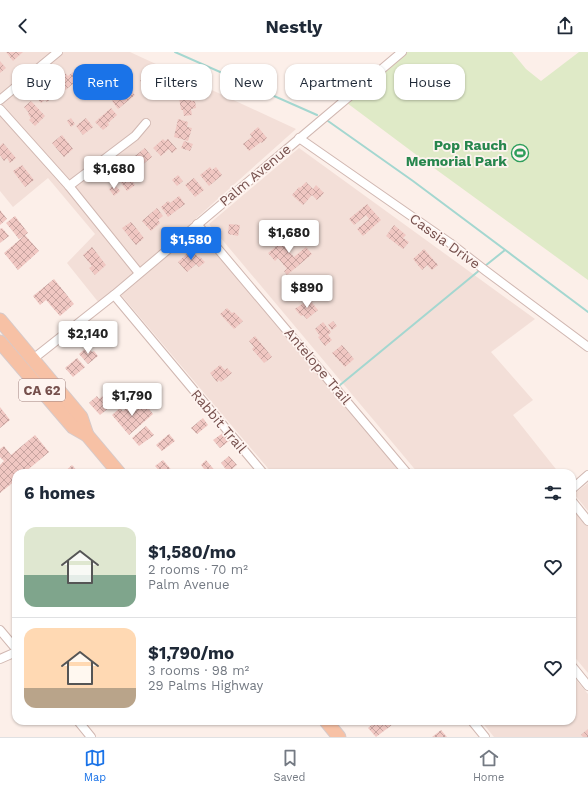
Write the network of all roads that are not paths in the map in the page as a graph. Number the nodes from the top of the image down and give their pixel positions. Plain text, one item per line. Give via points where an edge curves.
1 (58, 52) edge
2 (402, 52) edge
3 (0, 100) edge
4 (0, 109) edge
5 (146, 123) dead end
6 (299, 138) junction
7 (69, 186) junction
8 (197, 224) junction
9 (139, 273) junction
10 (114, 295) junction
11 (0, 320) edge
12 (0, 330) edge
13 (0, 342) edge
14 (588, 347) edge
15 (33, 360) junction
16 (88, 436) junction
17 (116, 469) edge
18 (260, 469) edge
19 (404, 469) edge
20 (588, 475) edge
21 (576, 486) edge
22 (576, 506) edge
23 (588, 520) edge
24 (0, 630) edge
25 (12, 644) edge
26 (12, 654) edge
27 (0, 659) edge
28 (576, 671) edge
29 (588, 686) edge
30 (81, 725) edge
31 (329, 725) edge
32 (475, 725) edge
33 (91, 737) edge
34 (339, 737) edge
35 (485, 737) edge

1 - 3 street
2 - 6 street, Palm Avenue
4 - 7 street
5 - 7 street via 135,136
6 - 8 street, Palm Avenue
6 - 14 street, Cassia Drive via 450,243
7 - 9 street
8 - 9 street, Palm Avenue
8 - 19 street, Antelope Trail
9 - 10 street, Palm Avenue
10 - 15 street, Palm Avenue
10 - 18 street, Rabbit Trail
11 - 15 main road, CA 62
12 - 15 main road via 27,361
13 - 16 main road, CA 62 via 73,427
15 - 16 main road, CA 62 via 81,417
16 - 17 main road, CA 62
20 - 21 street
22 - 23 street
24 - 25 street
26 - 27 street
28 - 29 street
30 - 33 street
31 - 34 main road
32 - 35 street

